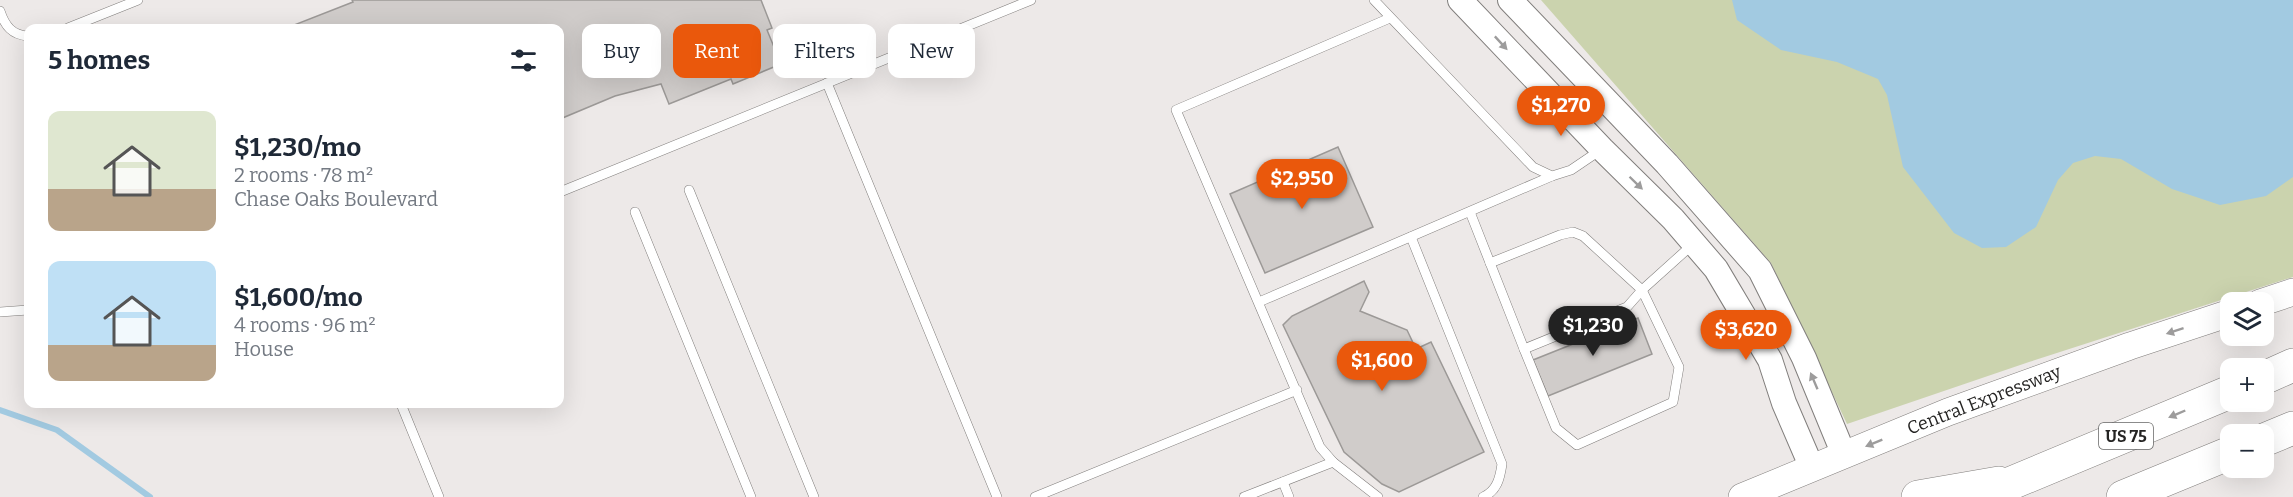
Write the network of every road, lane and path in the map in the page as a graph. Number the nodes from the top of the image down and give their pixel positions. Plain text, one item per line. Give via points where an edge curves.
1 (138, 0) edge
2 (1031, 0) edge
3 (1374, 0) edge
4 (1460, 0) edge
5 (1510, 0) edge
6 (0, 11) edge
7 (1390, 18) junction
8 (78, 24) edge
9 (24, 36) edge
10 (827, 83) junction
11 (1630, 126) junction
12 (1602, 149) junction
13 (1552, 176) junction
14 (564, 190) edge
15 (689, 190) dead end
16 (635, 212) dead end
17 (1470, 212) junction
18 (1411, 237) junction
19 (1694, 243) junction
20 (1490, 263) junction
21 (1642, 290) junction
22 (2293, 292) edge
23 (2274, 298) edge
24 (1259, 302) junction
25 (24, 310) edge
26 (0, 312) edge
27 (2220, 316) edge
28 (1524, 349) junction
29 (2293, 365) edge
30 (2274, 374) edge
31 (1297, 390) junction
32 (2220, 396) edge
33 (403, 408) edge
34 (2293, 428) edge
35 (2274, 436) edge
36 (1844, 455) junction
37 (2220, 457) edge
38 (1333, 462) junction
39 (1812, 468) junction
40 (2021, 480) junction
41 (1283, 482) junction
42 (1058, 493) edge
43 (439, 497) edge
44 (751, 497) edge
45 (814, 497) edge
46 (997, 497) edge
47 (1035, 497) edge
48 (1244, 497) edge
49 (1289, 497) edge
50 (1378, 497) edge
51 (1483, 497) edge
52 (1742, 497) edge
53 (1918, 497) edge
54 (1978, 497) edge
55 (2123, 497) edge

1 - 8 lane
2 - 10 lane
3 - 7 lane
4 -> 12 street
5 - 11 street
6 - 9 lane via 5,25
7 - 13 lane via 1533,167
7 - 24 lane via 1176,110
10 - 14 lane
10 - 46 lane
11 - 12 street
36 -> 11 street via 1804,358 1760,270
12 - 13 lane via 1571,170
12 -> 19 street
13 - 17 lane
15 - 45 lane
16 - 44 lane
17 - 18 lane
17 - 20 lane
18 - 24 lane
18 - 51 lane via 1502,464 1499,482
19 - 21 lane
19 - 39 street via 1716,269 1770,360
20 - 21 lane via 1573,232 1599,249
20 - 28 lane
21 - 28 lane via 1627,307
21 - 28 lane via 1679,367 1673,402 1577,445 1556,428
22 - 23 main road
24 - 31 lane
25 - 26 lane
27 -> 36 main road, Central Expressway via 1948,412
29 - 30 highway
31 - 38 lane via 1320,447
31 - 42 lane
32 -> 40 highway, US 75
33 - 43 lane
34 - 35 highway
36 - 39 main road, Central Expressway
37 - 55 highway
38 - 41 lane
38 - 50 lane
39 - 52 main road, Central Expressway
40 - 53 highway
40 - 54 highway, US 75
41 - 48 lane
41 - 49 lane
42 - 47 lane

